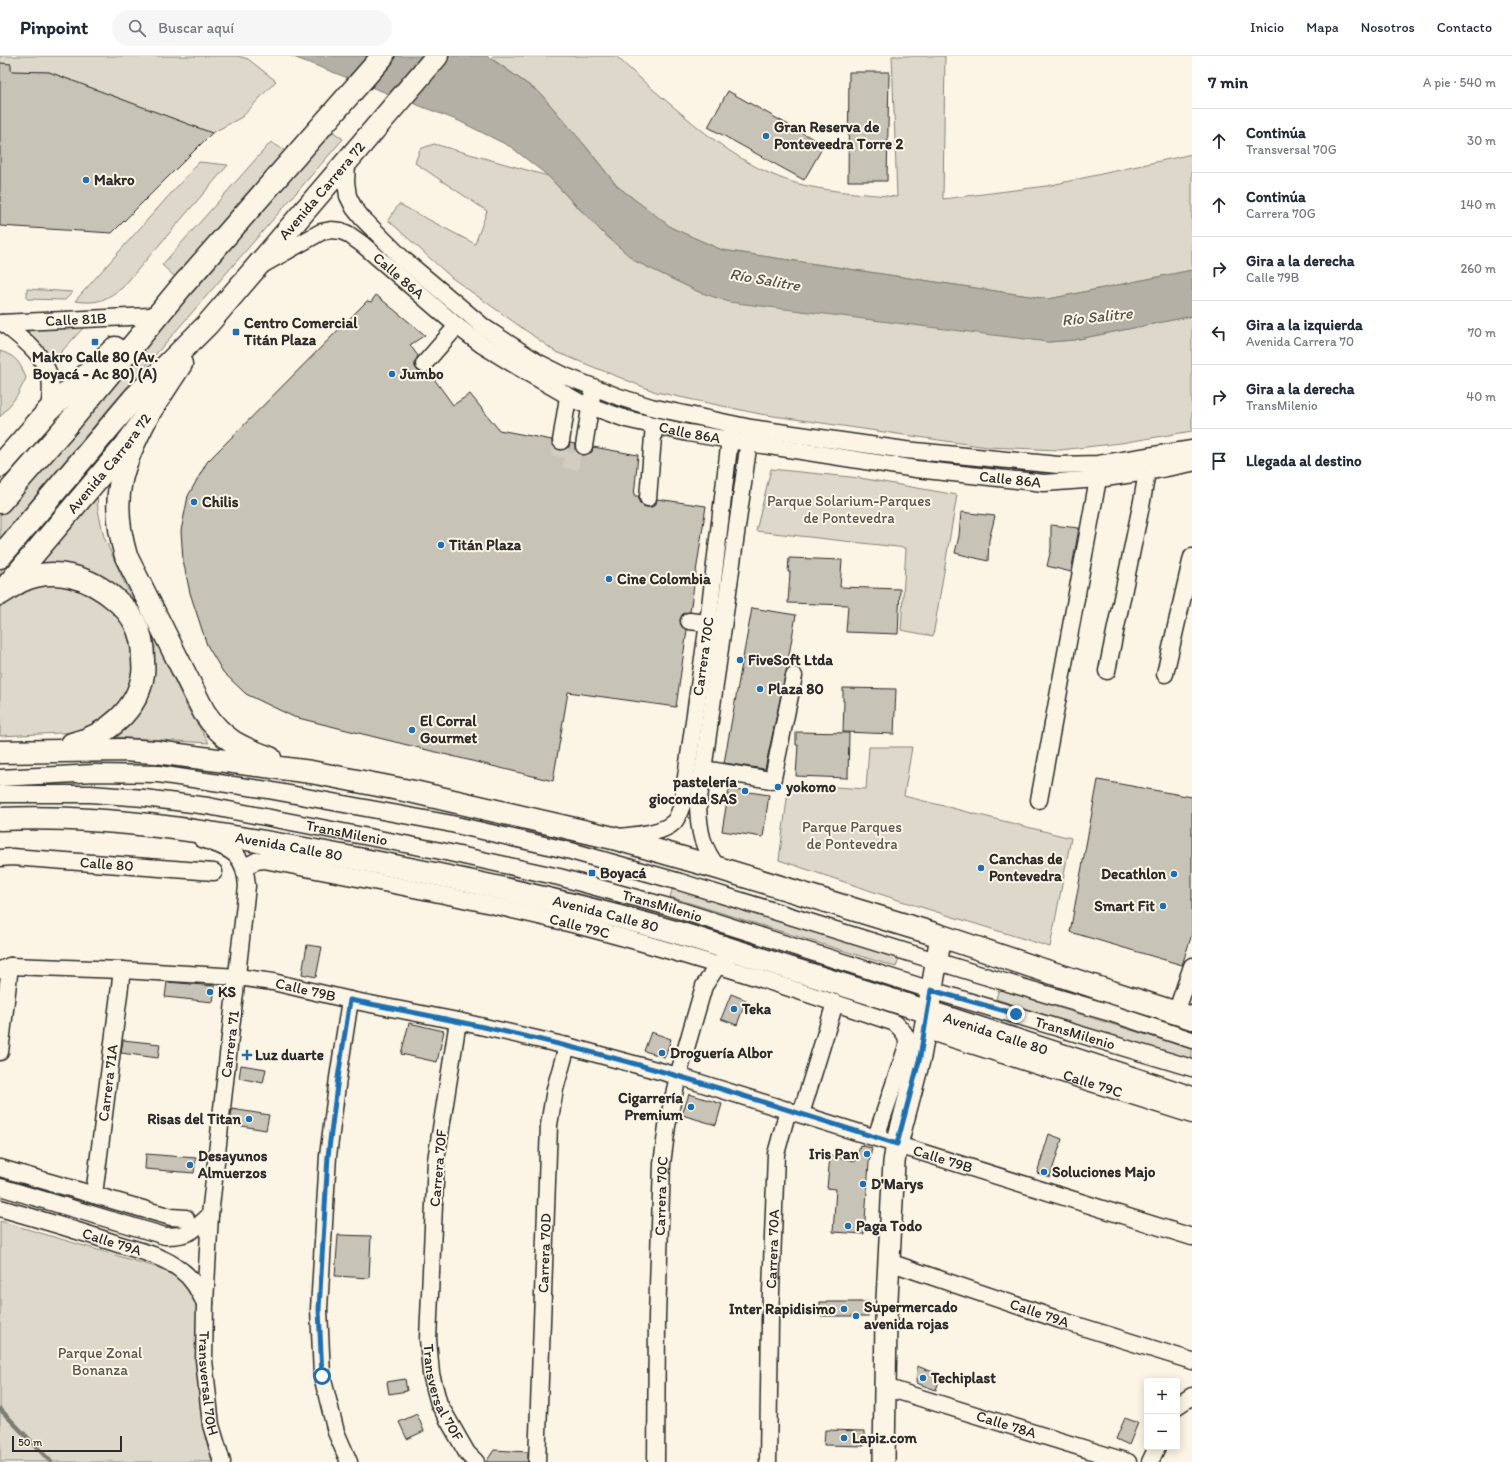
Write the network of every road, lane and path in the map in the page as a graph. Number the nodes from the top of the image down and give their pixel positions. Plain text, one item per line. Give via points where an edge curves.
1 (383, 56) edge
2 (437, 56) edge
3 (347, 162) junction
4 (254, 270) junction
5 (182, 286) junction
6 (150, 316) junction
7 (1, 323) edge
8 (207, 325) junction
9 (457, 326) junction
10 (424, 364) dead end
11 (565, 376) junction
12 (568, 397) junction
13 (591, 407) junction
14 (49, 410) junction
15 (149, 413) junction
16 (654, 425) junction
17 (730, 432) junction
18 (750, 436) junction
19 (561, 441) tunnel mouth
20 (584, 446) tunnel mouth
21 (1192, 449) edge
22 (1192, 463) edge
23 (0, 466) edge
24 (1147, 472) junction
25 (1098, 479) junction
26 (648, 498) dead end
27 (0, 502) edge
28 (0, 557) edge
29 (1192, 557) edge
30 (0, 594) edge
31 (689, 621) dead end
32 (708, 623) junction
33 (1107, 671) dead end
34 (1165, 674) dead end
35 (794, 676) dead end
36 (46, 750) junction
37 (3, 752) edge
38 (704, 769) junction
39 (311, 772) junction
40 (5, 778) edge
41 (5, 794) edge
42 (1039, 800) dead end
43 (6, 819) edge
44 (175, 828) junction
45 (612, 838) junction
46 (0, 858) edge
47 (245, 867) junction
48 (718, 868) junction
49 (214, 872) dead end
50 (940, 936) junction
51 (739, 952) junction
52 (936, 961) junction
53 (718, 965) junction
54 (1192, 966) edge
55 (5, 968) edge
56 (122, 970) junction
57 (238, 977) junction
58 (931, 990) junction
59 (350, 1000) junction
60 (835, 1003) junction
61 (1184, 1015) edge
62 (458, 1021) junction
63 (919, 1025) junction
64 (1192, 1040) edge
65 (566, 1046) junction
66 (0, 1052) edge
67 (1192, 1068) edge
68 (678, 1076) junction
69 (1192, 1098) edge
70 (795, 1112) junction
71 (1192, 1115) edge
72 (876, 1137) junction
73 (897, 1144) junction
74 (0, 1168) edge
75 (0, 1187) edge
76 (94, 1195) junction
77 (0, 1208) edge
78 (210, 1215) junction
79 (186, 1218) dead end
80 (1192, 1237) edge
81 (889, 1262) junction
82 (206, 1303) junction
83 (429, 1315) joint
84 (1192, 1361) edge
85 (885, 1387) junction
86 (1192, 1396) edge
87 (1180, 1404) edge
88 (1180, 1407) edge
89 (1192, 1411) edge
90 (1156, 1450) edge
91 (222, 1462) edge
92 (349, 1462) edge
93 (476, 1462) edge
94 (537, 1462) edge
95 (656, 1462) edge
96 (768, 1462) edge
97 (884, 1462) edge
98 (1128, 1462) edge
99 (1150, 1462) edge

1 - 5 highway
2 - 3 highway, Avenida Carrera 72
3 - 4 highway, Avenida Carrera 72
3 - 11 street, Calle 86A via 348,196 354,208 402,258 485,328 537,362
4 - 8 highway, Avenida Carrera 72
4 - 9 street, Calle 86A via 321,232 341,231 362,244
5 - 6 highway
5 - 27 highway
6 - 7 street, Calle 81B
6 - 14 highway
7 - 14 street, Calle 81B via 33,348 43,363 50,379
8 - 15 highway, Avenida Carrera 72
8 - 28 highway, Avenida Carrera 72 via 134,398
9 - 10 street
9 - 12 street, Calle 86A via 482,345
11 - 13 street via 590,393
11 - 17 street, Calle 86A via 592,388
12 - 13 street, Calle 86A
12 - 19 street
13 - 16 street, Calle 86A
13 - 20 street
14 - 23 highway
15 - 30 highway, Avenida Carrera 72 via 104,472
15 - 39 highway via 135,439 120,480 120,536 132,570 213,725 239,746
16 - 17 street, Calle 86A
16 - 26 street
17 - 18 street, Calle 86A
17 - 32 street, Carrera 70C
18 - 21 street, Calle 86A via 1058,465 1098,464
18 - 25 street, Calle 86A via 916,468 1044,483
18 - 38 street, Carrera 70C
22 - 24 street, Calle 86A
24 - 25 street, Calle 86A
24 - 33 street
25 - 42 street
29 - 34 street
30 - 36 highway via 32,577 66,575 78,578 106,591 122,605 135,623 142,645 143,674 135,698 118,721 100,735
31 - 32 street
32 - 45 street, Carrera 70C via 682,805 678,814 674,822 666,827 649,833
35 - 38 street via 774,778 771,780
36 - 37 highway
36 - 39 highway via 156,752
38 - 48 street, Carrera 70C via 698,806 699,828 709,855
39 - 45 highway via 414,792
40 - 52 street, TransMilenio via 95,773 158,774 268,790 447,823 571,852 680,882
41 - 58 street, TransMilenio via 90,794 208,806 441,851 559,877 669,906
43 - 44 highway, Avenida Calle 80 via 108,822
44 - 47 street via 234,852
44 - 51 highway, Avenida Calle 80 via 388,864 541,897 661,928
45 - 48 highway
46 - 49 street, Calle 80
47 - 53 street, Calle 79C via 264,860 477,903 567,923
47 - 57 street, Carrera 71 via 247,896
48 - 50 highway
50 - 52 main road
50 - 61 highway
51 - 53 street, Carrera 70C
51 - 63 highway, Avenida Calle 80
52 - 58 main road
52 - 64 street, TransMilenio
53 - 60 street, Calle 79C
53 - 68 street, Carrera 70C via 704,986
54 - 61 street
55 - 56 street, Calle 79B
55 - 66 street
56 - 57 street, Calle 79B
56 - 76 street, Carrera 71A
57 - 59 street, Calle 79B via 273,982
57 - 78 street, Carrera 71
58 - 63 main road
58 - 67 street, TransMilenio
59 - 62 street, Calle 79B
59 - 92 street via 328,1156 319,1309 322,1376 336,1432
60 - 63 street, Calle 79C via 895,1023
60 - 70 street, Carrera 70A
62 - 65 street, Calle 79B
62 - 83 street, Carrera 70F via 436,1160
63 - 69 highway, Avenida Calle 80
63 - 71 street, Calle 79C
63 - 72 street via 907,1040
63 - 73 main road via 920,1057
65 - 68 street, Calle 79B
65 - 94 street, Carrera 70D via 555,1089 550,1125
68 - 70 street, Calle 79B
68 - 95 street, Carrera 70C via 662,1164
70 - 72 street, Calle 79B
70 - 96 street, Carrera 70A via 776,1154
72 - 73 street, Calle 79B
73 - 80 street, Calle 79B
73 - 81 main road via 892,1181
74 - 76 street
75 - 78 street, Calle 79A via 165,1236 181,1236 194,1230
76 - 79 street via 171,1217
77 - 82 street, Calle 79A via 157,1256 184,1272
78 - 82 street, Carrera 71
81 - 84 street, Calle 79A via 1060,1320
81 - 85 main road
82 - 91 street, Transversal 70H via 204,1360 211,1425
83 - 93 street, Transversal 70F via 431,1374 439,1404 467,1453
85 - 97 main road
85 - 98 street, Calle 78A
86 - 87 street
88 - 89 street
90 - 99 street

